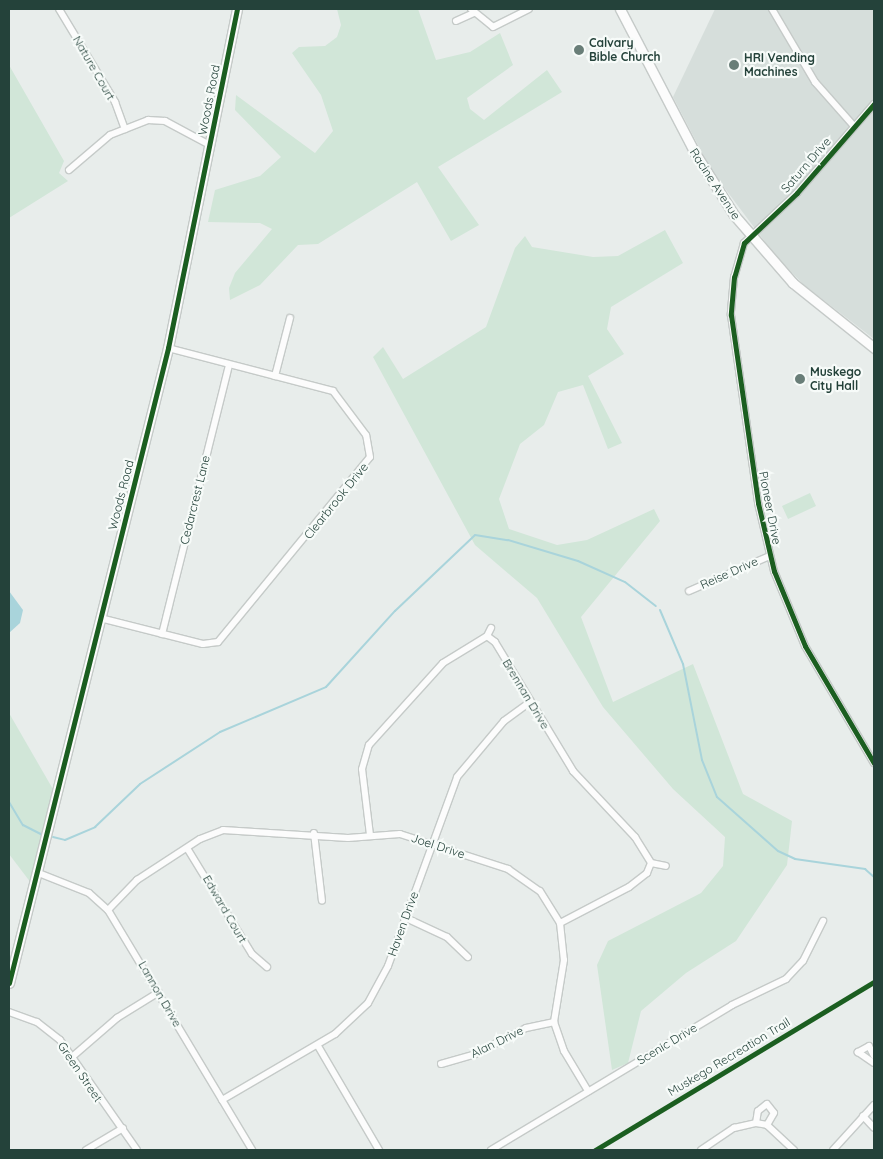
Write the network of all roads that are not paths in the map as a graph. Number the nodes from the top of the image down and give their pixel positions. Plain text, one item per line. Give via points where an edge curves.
1 (59, 9) edge
2 (237, 9) edge
3 (529, 9) edge
4 (620, 9) edge
5 (772, 9) edge
6 (472, 11) edge
7 (456, 21) dead end
8 (874, 104) edge
9 (853, 125) junction
10 (125, 128) junction
11 (210, 145) junction
12 (69, 170) dead end
13 (750, 236) junction
14 (290, 318) dead end
15 (168, 348) junction
16 (874, 348) edge
17 (229, 365) junction
18 (275, 376) junction
19 (770, 556) junction
20 (689, 591) dead end
21 (100, 618) junction
22 (490, 628) dead end
23 (162, 634) junction
24 (487, 636) junction
25 (530, 702) junction
26 (874, 763) edge
27 (314, 833) junction
28 (370, 835) junction
29 (432, 842) junction
30 (187, 848) junction
31 (651, 863) junction
32 (666, 866) dead end
33 (36, 872) junction
34 (322, 901) dead end
35 (108, 910) junction
36 (406, 918) junction
37 (823, 921) dead end
38 (560, 923) junction
39 (468, 957) dead end
40 (267, 967) dead end
41 (9, 983) edge
42 (158, 992) junction
43 (9, 1012) edge
44 (554, 1022) junction
45 (318, 1046) junction
46 (874, 1056) edge
47 (72, 1057) junction
48 (874, 1063) edge
49 (441, 1064) dead end
50 (588, 1091) junction
51 (222, 1100) junction
52 (874, 1105) edge
53 (863, 1116) junction
54 (756, 1123) junction
55 (767, 1125) junction
56 (123, 1128) junction
57 (874, 1128) edge
58 (86, 1150) edge
59 (137, 1150) edge
60 (252, 1150) edge
61 (378, 1150) edge
62 (491, 1150) edge
63 (701, 1150) edge
64 (794, 1150) edge
65 (833, 1150) edge

1 - 10 street, Nature Court via 114,102
2 - 11 street, Woods Road
3 - 6 street via 493,27
4 - 13 street, Racine Avenue via 695,153
5 - 9 street via 815,82
6 - 7 street
8 - 9 street, Saturn Drive
9 - 13 street, Saturn Drive via 796,193
10 - 11 street via 148,120 165,121
10 - 12 street via 102,140
11 - 15 street, Woods Road
13 - 16 street, Racine Avenue via 820,307
13 - 19 street, Pioneer Drive via 734,277 731,315
14 - 18 street
15 - 17 street, Clearbrook Drive
15 - 21 street, Woods Road
17 - 18 street, Clearbrook Drive
17 - 23 street, Cedarcrest Lane
18 - 23 street, Clearbrook Drive via 338,394 369,441 368,462 223,640 203,644
19 - 20 street, Reise Drive
19 - 26 street, Pioneer Drive via 805,646
21 - 23 street, Clearbrook Drive
21 - 33 street, Woods Road
22 - 24 street
24 - 25 street, Brennan Drive via 496,642
24 - 28 street via 443,663 369,745 362,769
25 - 29 street, Haven Drive via 504,721 465,764
25 - 31 street, Brennan Drive via 572,771 635,837
27 - 28 street, Joel Drive via 348,838
27 - 30 street, Joel Drive via 223,830
27 - 34 street
28 - 29 street, Joel Drive via 400,834
29 - 36 street, Haven Drive
29 - 38 street, Joel Drive via 522,877 545,896
30 - 35 street, Joel Drive via 137,880
30 - 40 street, Edward Court via 252,954
31 - 32 street
31 - 38 street via 648,874 629,887
33 - 35 street, Lannon Drive via 89,893
33 - 41 street, Woods Road
35 - 42 street, Lannon Drive
36 - 39 street via 447,937
36 - 45 street, Haven Drive via 368,1003
37 - 50 street, Scenic Drive via 803,961 786,980 732,1004
38 - 44 street, Joel Drive via 564,960
42 - 47 street via 116,1018
42 - 51 street, Lannon Drive
43 - 47 street, Green Street via 45,1027
44 - 49 street, Alan Drive via 526,1028 475,1054
44 - 50 street, Joel Drive via 564,1050
45 - 51 street, Haven Drive
45 - 61 street
46 - 48 street via 870,1046 858,1052
47 - 56 street, Green Street via 96,1097
50 - 62 street, Scenic Drive
51 - 60 street, Lannon Drive
52 - 53 street
53 - 57 street
53 - 65 street
54 - 55 street
54 - 55 street via 758,1111 767,1104 774,1113
54 - 63 street via 734,1128
55 - 64 street
56 - 58 street
56 - 59 street, Green Street

